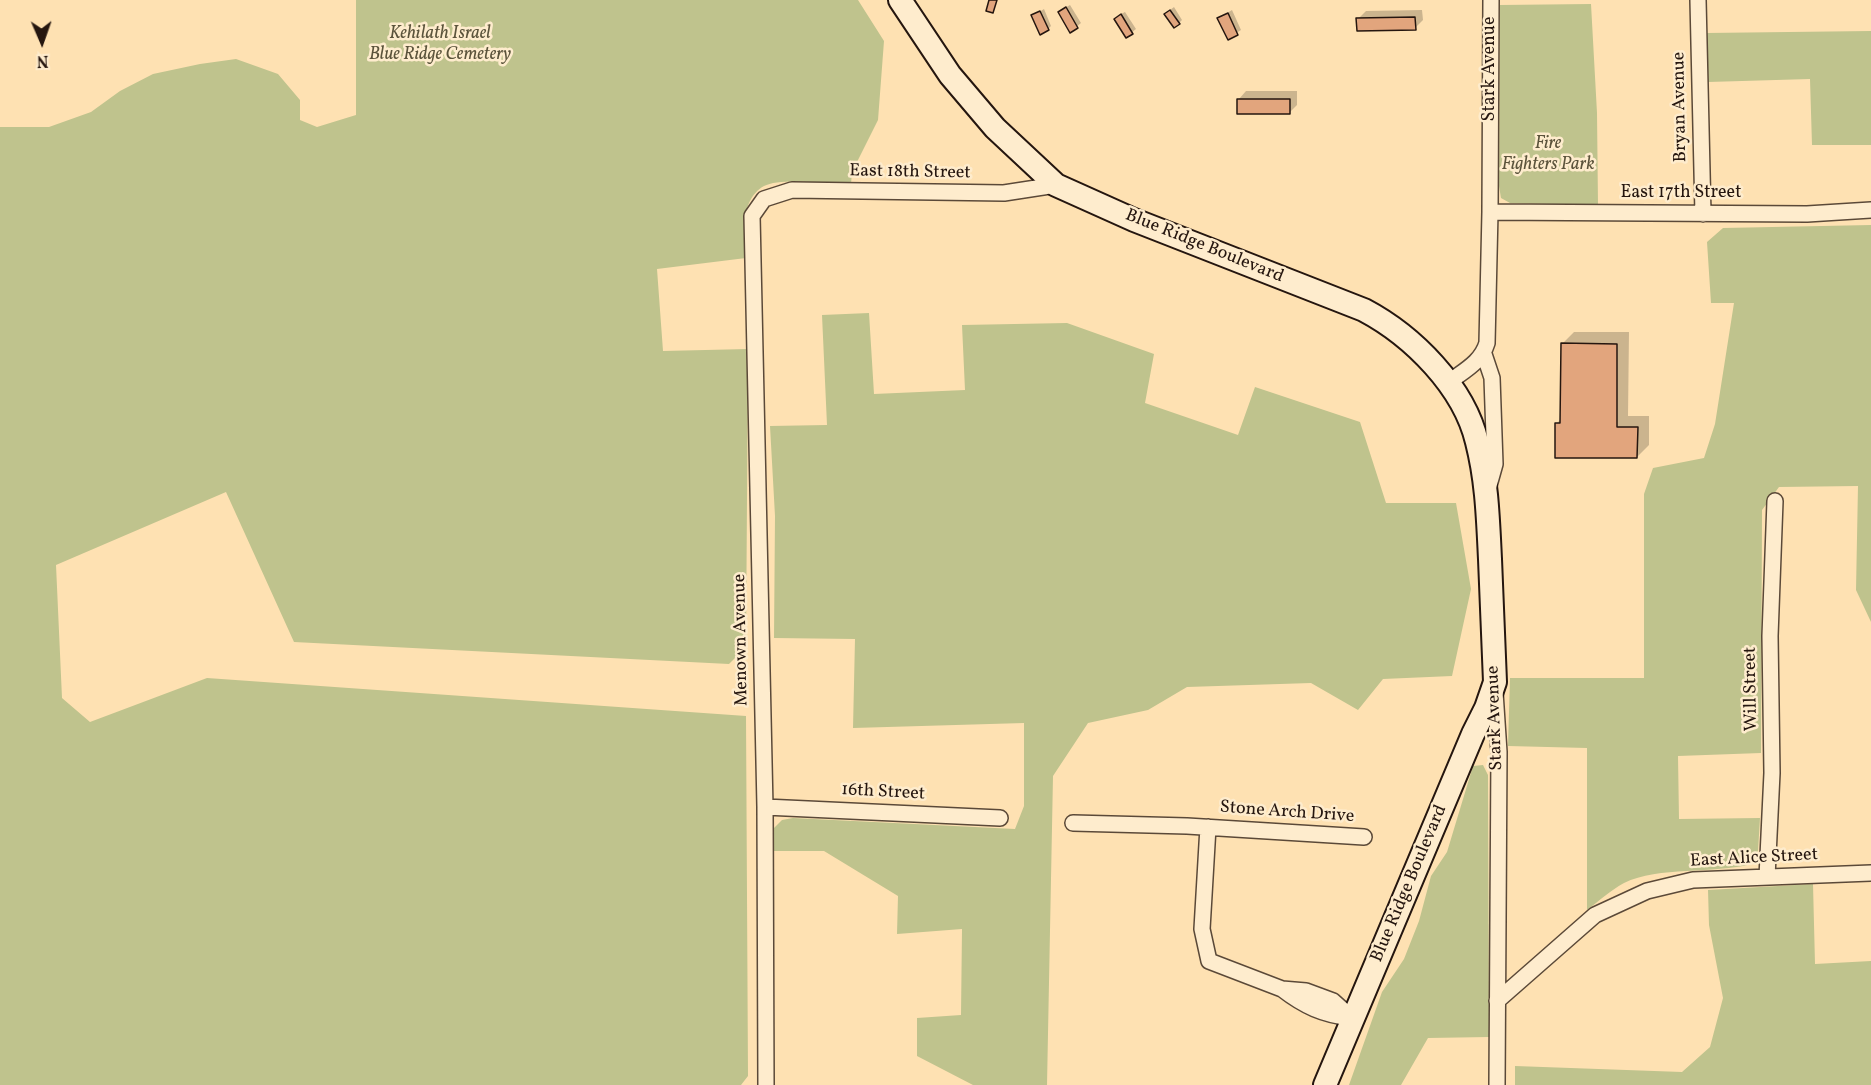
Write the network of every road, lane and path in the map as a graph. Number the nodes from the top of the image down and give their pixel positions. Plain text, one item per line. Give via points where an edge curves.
1 (900, 0) edge
2 (1491, 0) edge
3 (1698, 0) edge
4 (1056, 185) junction
5 (764, 199) joint
6 (1871, 210) edge
7 (1490, 212) junction
8 (1703, 214) junction
9 (1484, 354) junction
10 (1448, 383) junction
11 (1487, 493) junction
12 (1774, 501) dead end
13 (1495, 682) junction
14 (765, 807) junction
15 (1000, 818) dead end
16 (1073, 823) dead end
17 (1208, 827) junction
18 (1364, 837) dead end
19 (1871, 873) edge
20 (1767, 877) junction
21 (1497, 1000) junction
22 (1352, 1018) junction
23 (766, 1085) edge
24 (1325, 1085) edge
25 (1497, 1085) edge

1 - 4 main road, Blue Ridge Boulevard via 950,75 995,128
2 - 7 street, Stark Avenue
3 - 8 street, Bryan Avenue
4 - 5 street, East 18th Street via 1004,193 792,190
4 - 10 main road, Blue Ridge Boulevard via 1134,220 1364,310 1415,344
5 - 14 street, Menown Avenue via 752,216
6 - 8 street, East 17th Street
7 - 8 street, East 17th Street
7 - 9 street, Stark Avenue
9 - 10 street
9 - 11 street, Stark Avenue via 1492,378 1496,464
10 - 11 main road, Blue Ridge Boulevard via 1477,439
11 - 13 main road, Stark Avenue
12 - 20 street, Will Street via 1770,636 1772,773
13 - 21 street, Stark Avenue via 1499,752
13 - 22 main road, Blue Ridge Boulevard
14 - 15 street, 16th Street
14 - 23 street, Menown Avenue
16 - 17 street, Stone Arch Drive
17 - 18 street, Stone Arch Drive
17 - 22 street, Stone Arch Drive via 1202,929 1209,961 1282,989 1306,991 1332,1001
19 - 20 street, East Alice Street
20 - 21 street, East Alice Street via 1693,880 1647,891 1595,915
21 - 25 street, Stark Avenue
22 - 24 main road, Blue Ridge Boulevard

